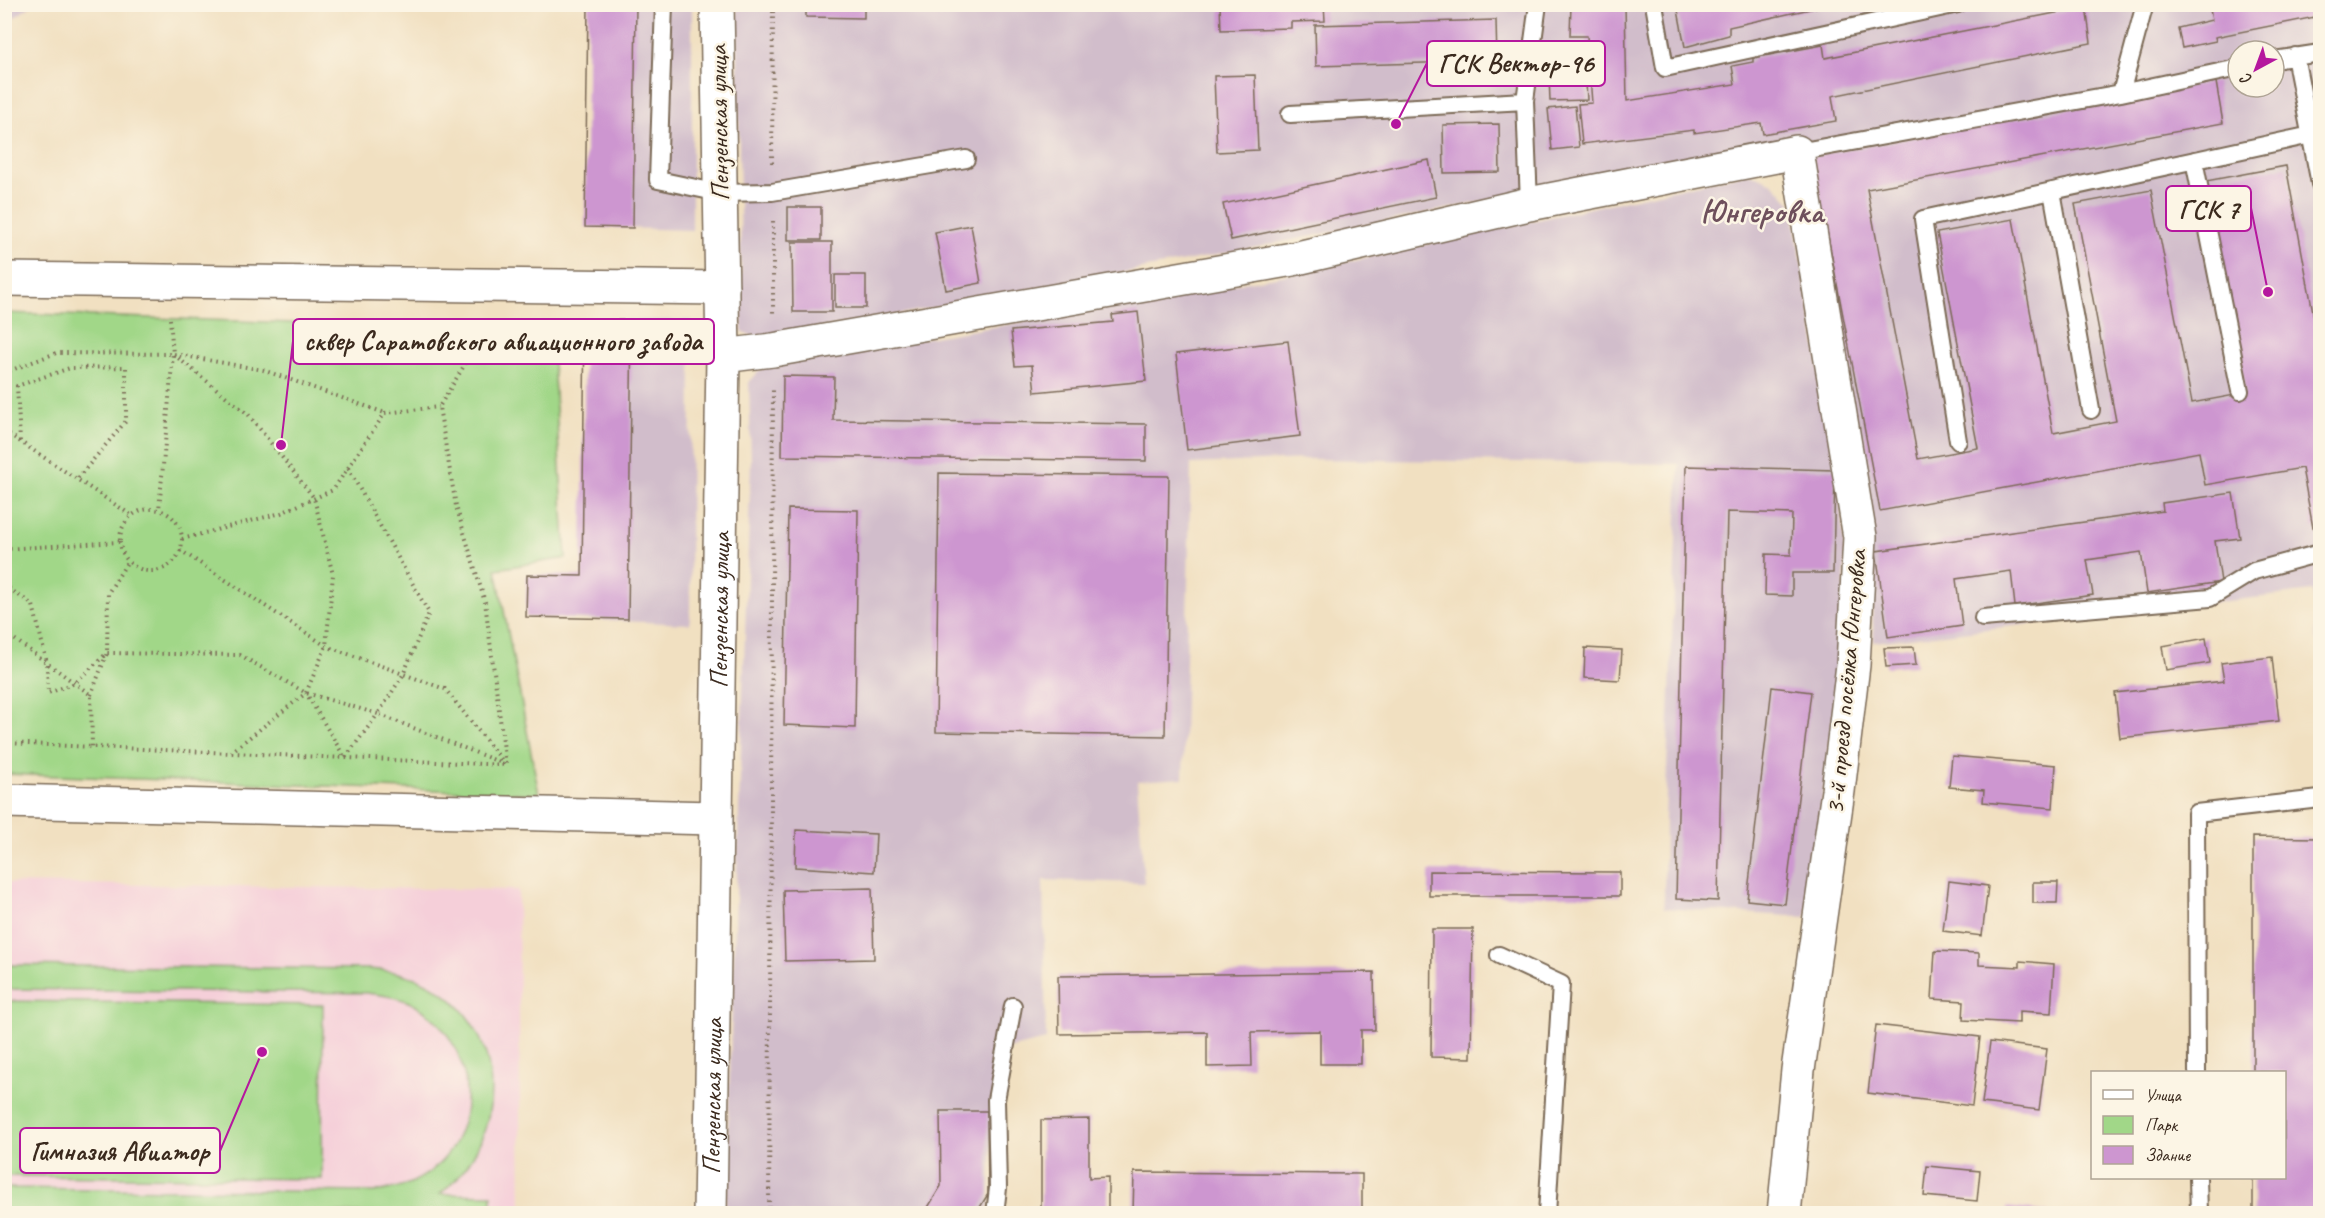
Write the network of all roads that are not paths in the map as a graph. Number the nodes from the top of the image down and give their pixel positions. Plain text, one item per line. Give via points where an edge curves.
1 (663, 4) edge
2 (717, 4) edge
3 (1538, 4) edge
4 (1654, 4) edge
5 (1958, 4) edge
6 (2145, 4) edge
7 (2320, 52) edge
8 (2295, 56) junction
9 (2286, 58) edge
10 (2226, 71) edge
11 (2121, 93) junction
12 (1525, 101) junction
13 (1290, 114) dead end
14 (2311, 135) junction
15 (1797, 152) junction
16 (966, 159) dead end
17 (2194, 160) junction
18 (2320, 184) edge
19 (2052, 191) junction
20 (720, 193) junction
21 (1529, 204) junction
22 (4, 279) edge
23 (722, 288) junction
24 (723, 356) junction
25 (2240, 391) dead end
26 (2091, 410) dead end
27 (1958, 441) dead end
28 (2320, 553) edge
29 (1983, 618) dead end
30 (2320, 799) edge
31 (4, 801) edge
32 (715, 818) junction
33 (1499, 955) dead end
34 (1013, 1006) dead end
35 (2198, 1071) edge
36 (2198, 1179) edge
37 (710, 1214) edge
38 (995, 1214) edge
39 (1547, 1214) edge
40 (1784, 1214) edge
41 (2199, 1214) edge

1 - 20 lane via 658,180
2 - 20 street, Пензенская улица
3 - 12 lane
4 - 5 lane via 1665,68
6 - 11 lane
7 - 8 lane
8 - 9 lane
8 - 14 lane
10 - 11 lane
11 - 15 lane
12 - 13 lane
12 - 21 lane
14 - 17 lane
14 - 18 lane
15 - 21 street
15 - 40 street, 3-й проезд посёлка Юнгеровка via 1860,537 1853,665 1798,1070
16 - 20 lane via 772,192
17 - 19 lane
17 - 25 lane
19 - 26 lane
19 - 27 lane via 1923,219
20 - 23 street, Пензенская улица
21 - 24 street via 1293,259
22 - 23 street
23 - 24 street, Пензенская улица
24 - 32 street, Пензенская улица
28 - 29 lane via 2254,571 2210,598
30 - 35 lane via 2196,813
31 - 32 street
32 - 37 street, Пензенская улица
33 - 39 lane via 1561,984
34 - 38 lane via 996,1100
36 - 41 lane

